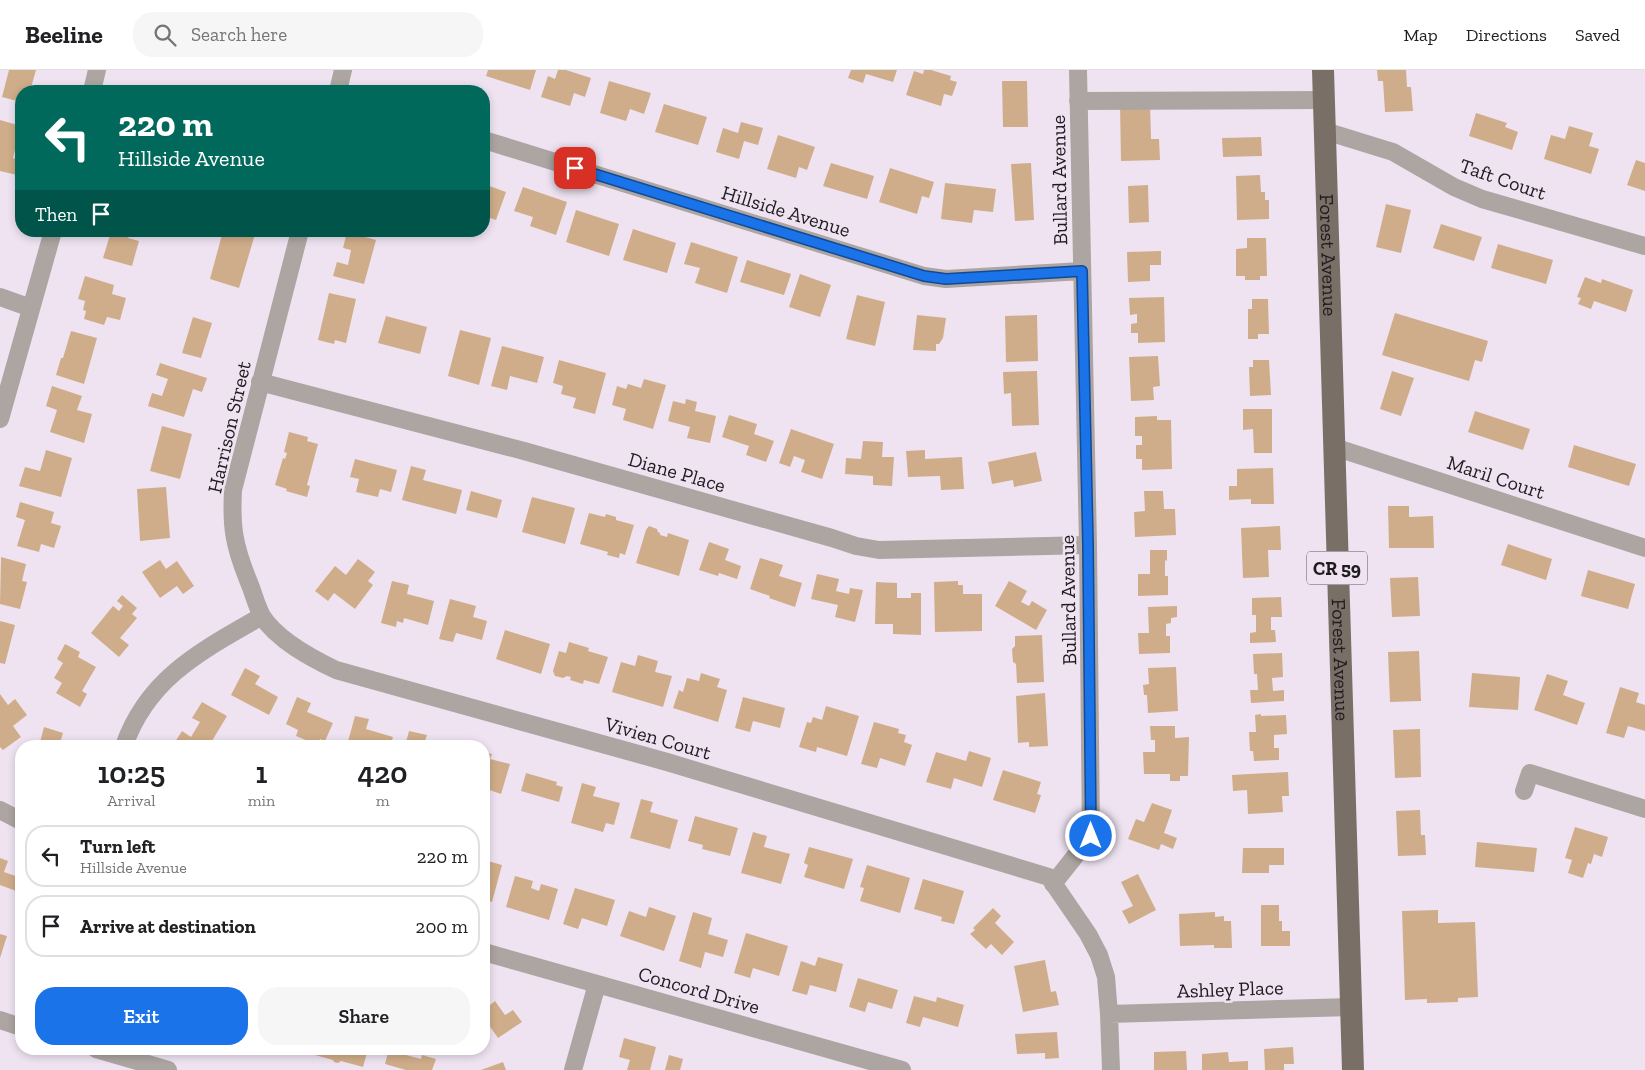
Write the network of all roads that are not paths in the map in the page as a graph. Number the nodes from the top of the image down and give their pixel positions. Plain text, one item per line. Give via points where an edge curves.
1 (98, 70) edge
2 (343, 70) edge
3 (1078, 70) edge
4 (1323, 70) edge
5 (94, 85) edge
6 (339, 85) edge
7 (1324, 100) junction
8 (1078, 101) junction
9 (1324, 131) junction
10 (490, 142) edge
11 (51, 237) edge
12 (298, 237) edge
13 (1645, 246) edge
14 (1082, 271) junction
15 (0, 297) edge
16 (31, 308) junction
17 (260, 382) junction
18 (0, 419) edge
19 (1334, 446) junction
20 (1088, 545) junction
21 (1645, 548) edge
22 (262, 616) junction
23 (127, 740) edge
24 (1524, 792) dead end
25 (0, 810) edge
26 (1645, 810) edge
27 (15, 818) edge
28 (1053, 884) junction
29 (490, 954) edge
30 (597, 984) junction
31 (1351, 1007) junction
32 (1110, 1014) junction
33 (0, 1020) edge
34 (15, 1024) edge
35 (117, 1055) edge
36 (168, 1070) edge
37 (573, 1070) edge
38 (902, 1070) edge
39 (1111, 1070) edge
40 (1353, 1070) edge

1 - 5 street
2 - 6 street
3 - 8 street, Bullard Avenue
4 - 7 main road, Forest Avenue / CR 59
7 - 8 street
7 - 9 main road, Forest Avenue / CR 59
8 - 14 street, Bullard Avenue
9 - 13 street, Taft Court via 1393,152 1482,199
9 - 19 main road, Forest Avenue / CR 59
10 - 14 street, Hillside Avenue via 924,276 946,279
11 - 16 street
12 - 17 street, Harrison Street
14 - 20 street, Bullard Avenue
15 - 16 street
16 - 18 street
17 - 20 street, Diane Place via 524,451 856,546 879,550
17 - 22 street, Harrison Street via 233,490 231,515 237,552
19 - 21 street, Maril Court
19 - 31 main road, Forest Avenue / CR 59
20 - 28 street, Bullard Avenue via 1091,836
22 - 23 street via 178,668 141,711
22 - 28 street, Vivien Court via 290,644 336,670 667,762 1049,877
24 - 26 street via 1530,773
25 - 27 street
28 - 32 street via 1099,955 1106,977
29 - 30 street, Concord Drive
30 - 37 street
30 - 38 street, Concord Drive
31 - 32 street, Ashley Place
31 - 40 main road, Forest Avenue / CR 59
32 - 39 street
33 - 34 street
35 - 36 street

